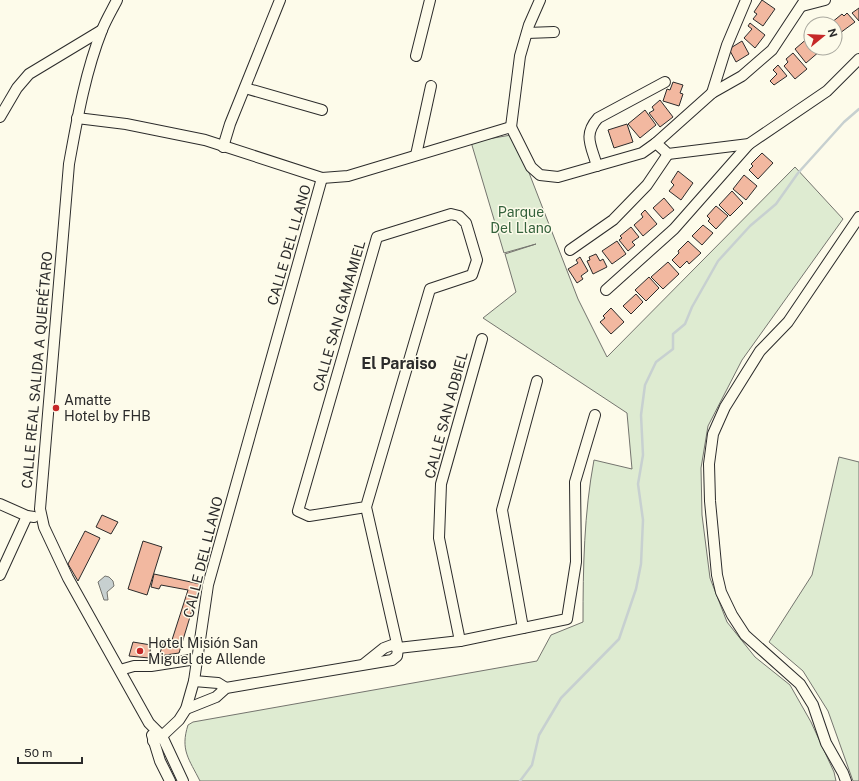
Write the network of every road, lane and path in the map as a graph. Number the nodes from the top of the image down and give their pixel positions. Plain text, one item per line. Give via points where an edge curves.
1 (117, 0) edge
2 (280, 0) edge
3 (430, 0) edge
4 (540, 0) edge
5 (746, 0) edge
6 (825, 0) edge
7 (804, 3) edge
8 (102, 30) junction
9 (554, 32) dead end
10 (527, 33) junction
11 (416, 56) dead end
12 (859, 59) edge
13 (665, 82) dead end
14 (431, 86) dead end
15 (244, 88) junction
16 (712, 93) junction
17 (322, 110) dead end
18 (0, 117) edge
19 (78, 118) junction
20 (511, 127) junction
21 (656, 143) junction
22 (749, 144) junction
23 (223, 147) junction
24 (668, 154) junction
25 (416, 155) junction
26 (597, 166) junction
27 (322, 178) junction
28 (859, 217) edge
29 (570, 250) dead end
30 (606, 290) dead end
31 (482, 338) dead end
32 (537, 381) dead end
33 (595, 415) dead end
34 (0, 504) edge
35 (366, 507) junction
36 (28, 516) junction
37 (42, 518) junction
38 (0, 575) edge
39 (523, 628) junction
40 (460, 641) junction
41 (398, 648) junction
42 (196, 659) junction
43 (120, 670) junction
44 (194, 681) junction
45 (226, 688) junction
46 (186, 709) junction
47 (158, 738) junction
48 (170, 781) edge
49 (183, 781) edge
50 (846, 781) edge

1 - 8 street, CALLE REAL SALIDA A QUERÉTARO
2 - 15 street
3 - 11 street
4 - 10 street
5 - 16 street via 727,45
6 - 7 street
7 - 16 street via 772,50 742,76
8 - 18 street via 30,74 17,88
8 - 19 street, CALLE REAL SALIDA A QUERÉTARO
9 - 10 street
10 - 20 street via 520,56
12 - 22 street via 827,91
13 - 26 street via 598,118 591,126 588,135
14 - 25 street
15 - 17 street
15 - 23 street
16 - 21 street
19 - 23 street via 126,124 205,140
19 - 37 street, CALLE REAL SALIDA A QUERÉTARO via 69,164 40,484
20 - 25 street, CALLE DEL LLANO
20 - 26 street via 531,167 540,175 558,177
21 - 24 street
21 - 26 street via 642,153
22 - 24 street
22 - 30 street via 674,229
23 - 27 street
24 - 29 street via 647,185 613,220
25 - 27 street, CALLE DEL LLANO via 348,176
27 - 42 street, CALLE DEL LLANO via 208,585
28 - 50 street via 788,322 760,351 725,407 714,434 709,464 717,575 721,592 745,635 800,684 813,705 826,743
31 - 40 street, CALLE SAN ADBIEL via 441,484 439,538
32 - 39 street via 502,510
33 - 39 street via 575,482 576,562 567,619
34 - 36 street
35 - 35 street, CALLE SAN GAMAMIEL via 430,289 472,275 475,268 477,260 466,224 459,216 451,214 377,237 298,511 309,516
35 - 41 street, CALLE SAN GAMAMIEL
36 - 37 street
36 - 38 street
37 - 43 street, CALLE REAL SALIDA A QUERÉTARO via 68,578
39 - 40 street
40 - 41 street
41 - 45 street via 387,646 363,665
42 - 43 street
42 - 44 street, CALLE DEL LLANO
43 - 47 street, CALLE REAL SALIDA A QUERÉTARO
44 - 45 street via 218,684
44 - 46 street, CALLE DEL LLANO
45 - 46 street via 216,697
46 - 47 street, CALLE DEL LLANO via 180,720
47 - 48 street, CALLE REAL SALIDA A QUERÉTARO
47 - 49 street, CALLE REAL SALIDA A QUERÉTARO

